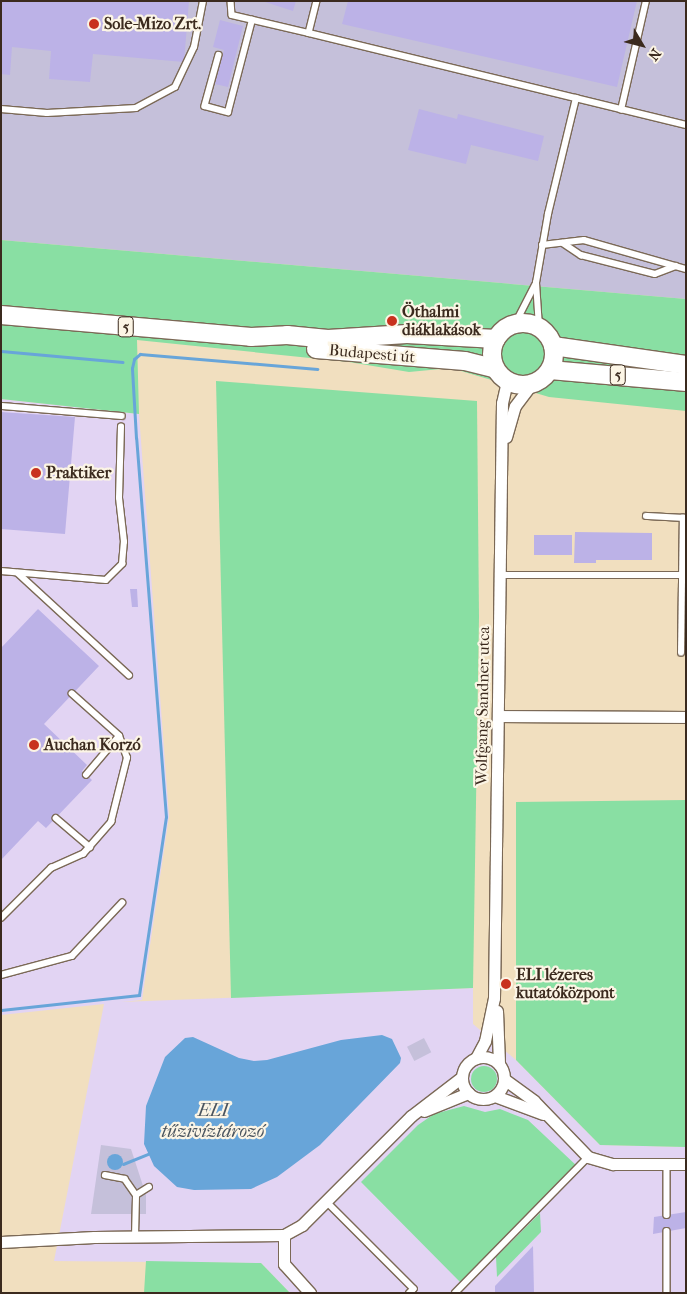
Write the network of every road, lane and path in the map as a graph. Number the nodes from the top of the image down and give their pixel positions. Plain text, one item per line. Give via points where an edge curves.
1 (202, 1) edge
2 (231, 1) edge
3 (318, 1) edge
4 (646, 1) edge
5 (252, 20) junction
6 (309, 33) junction
7 (219, 55) dead end
8 (576, 98) junction
9 (1, 109) edge
10 (621, 110) junction
11 (686, 125) edge
12 (563, 243) junction
13 (542, 245) junction
14 (676, 266) junction
15 (686, 269) edge
16 (536, 283) junction
17 (1, 315) edge
18 (515, 324) junction
19 (539, 327) junction
20 (251, 337) junction
21 (496, 338) junction
22 (553, 346) junction
23 (686, 365) edge
24 (494, 368) junction
25 (550, 370) junction
26 (507, 382) junction
27 (686, 382) edge
28 (531, 385) junction
29 (1, 406) edge
30 (122, 416) dead end
31 (122, 427) dead end
32 (503, 448) junction
33 (646, 516) dead end
34 (685, 518) edge
35 (1, 571) edge
36 (18, 573) junction
37 (501, 575) junction
38 (684, 575) edge
39 (684, 632) edge
40 (681, 653) dead end
41 (129, 675) dead end
42 (72, 694) dead end
43 (499, 716) junction
44 (686, 717) edge
45 (119, 736) junction
46 (86, 775) dead end
47 (56, 818) dead end
48 (90, 847) junction
49 (122, 903) dead end
50 (1, 918) edge
51 (1, 975) edge
52 (494, 998) junction
53 (476, 1058) junction
54 (499, 1064) junction
55 (462, 1077) junction
56 (504, 1079) junction
57 (468, 1093) junction
58 (495, 1096) junction
59 (545, 1114) junction
60 (411, 1116) junction
61 (588, 1157) junction
62 (667, 1164) junction
63 (686, 1164) edge
64 (105, 1175) dead end
65 (149, 1186) dead end
66 (136, 1195) junction
67 (326, 1201) junction
68 (667, 1215) dead end
69 (667, 1231) dead end
70 (284, 1235) junction
71 (135, 1237) junction
72 (1, 1242) edge
73 (310, 1293) edge
74 (410, 1293) edge
75 (455, 1293) edge
76 (667, 1293) edge

1 - 9 lane via 194,47 175,87 136,108 47,113
2 - 5 lane via 232,15
3 - 6 lane
4 - 10 lane
5 - 6 lane
5 - 7 lane via 228,112 205,106
6 - 8 lane
8 - 10 lane
8 - 13 lane
10 - 11 lane
12 - 13 lane
12 - 14 lane via 584,240
12 - 14 lane via 581,255 655,274
13 - 16 lane
14 - 15 lane
16 - 18 lane
16 - 19 lane
17 - 20 main road, Budapesti út / 5
18 - 19 main road
18 - 21 main road
19 - 22 main road
20 - 21 main road, Budapesti út / 5 via 287,335 328,339 407,334
20 - 24 main road, Budapesti út / 5 via 284,347 465,361
21 - 24 main road via 491,353
22 - 23 main road, 5
22 - 25 main road
24 - 26 main road
25 - 27 main road, 5
25 - 28 main road
26 - 28 main road
26 - 32 street, Wolfgang Sandner utca via 502,403
28 - 32 street, Wolfgang Sandner utca via 515,406
29 - 30 lane
31 - 36 lane via 119,498 124,542 122,564 106,580
32 - 37 street, Wolfgang Sandner utca
33 - 34 lane
34 - 38 lane
35 - 36 lane
36 - 41 lane
37 - 38 lane
37 - 43 street, Wolfgang Sandner utca
38 - 39 lane
39 - 40 lane
42 - 45 lane
43 - 44 street
43 - 52 street, Wolfgang Sandner utca
45 - 46 lane
45 - 48 lane via 126,758 112,822
47 - 48 lane
48 - 50 lane via 83,854 51,868
49 - 51 lane via 72,956
52 - 53 street via 485,1040
52 - 54 street
53 - 54 street via 488,1058
53 - 55 street via 466,1066
54 - 56 street
55 - 57 street
55 - 60 street
56 - 58 street
56 - 59 street via 534,1101
57 - 58 street via 481,1099
57 - 60 street
58 - 59 street
59 - 61 street
60 - 67 street
61 - 62 street via 613,1164
61 - 75 lane
62 - 63 street
62 - 68 lane
64 - 66 lane via 125,1179
65 - 66 lane
66 - 71 lane
67 - 70 street via 302,1225
67 - 74 lane via 414,1289
69 - 76 lane
70 - 71 street
70 - 73 street via 284,1264
71 - 72 street

